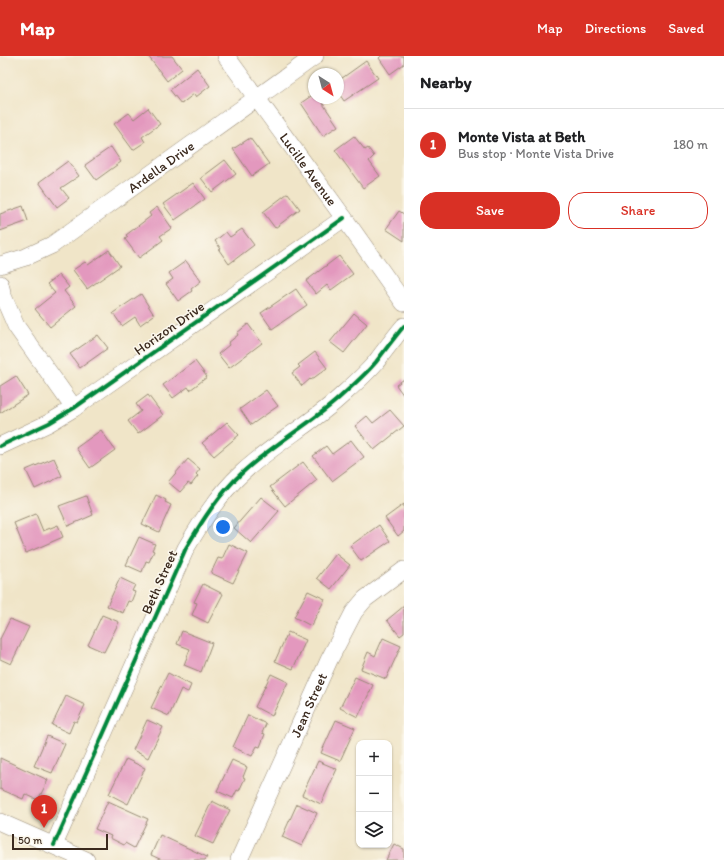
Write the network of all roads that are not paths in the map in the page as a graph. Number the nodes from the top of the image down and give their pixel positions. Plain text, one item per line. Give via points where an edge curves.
1 (226, 56) edge
2 (316, 56) edge
3 (257, 97) junction
4 (344, 218) junction
5 (0, 265) edge
6 (0, 284) edge
7 (404, 303) edge
8 (404, 326) edge
9 (74, 408) junction
10 (0, 446) edge
11 (404, 570) edge
12 (0, 822) edge
13 (54, 846) junction
14 (86, 860) edge
15 (239, 860) edge

1 - 3 street, Lucille Avenue
2 - 3 street, Ardella Drive
3 - 4 street, Lucille Avenue
3 - 5 street, Ardella Drive via 52,245
4 - 7 street, Lucille Avenue
4 - 9 street, Horizon Drive
6 - 9 street via 16,326
8 - 13 street, Beth Street via 375,363 338,399 242,473 202,521 186,548
9 - 10 street, Horizon Drive
11 - 15 street, Jean Street via 365,599 354,612 329,660
12 - 13 street
13 - 14 street

